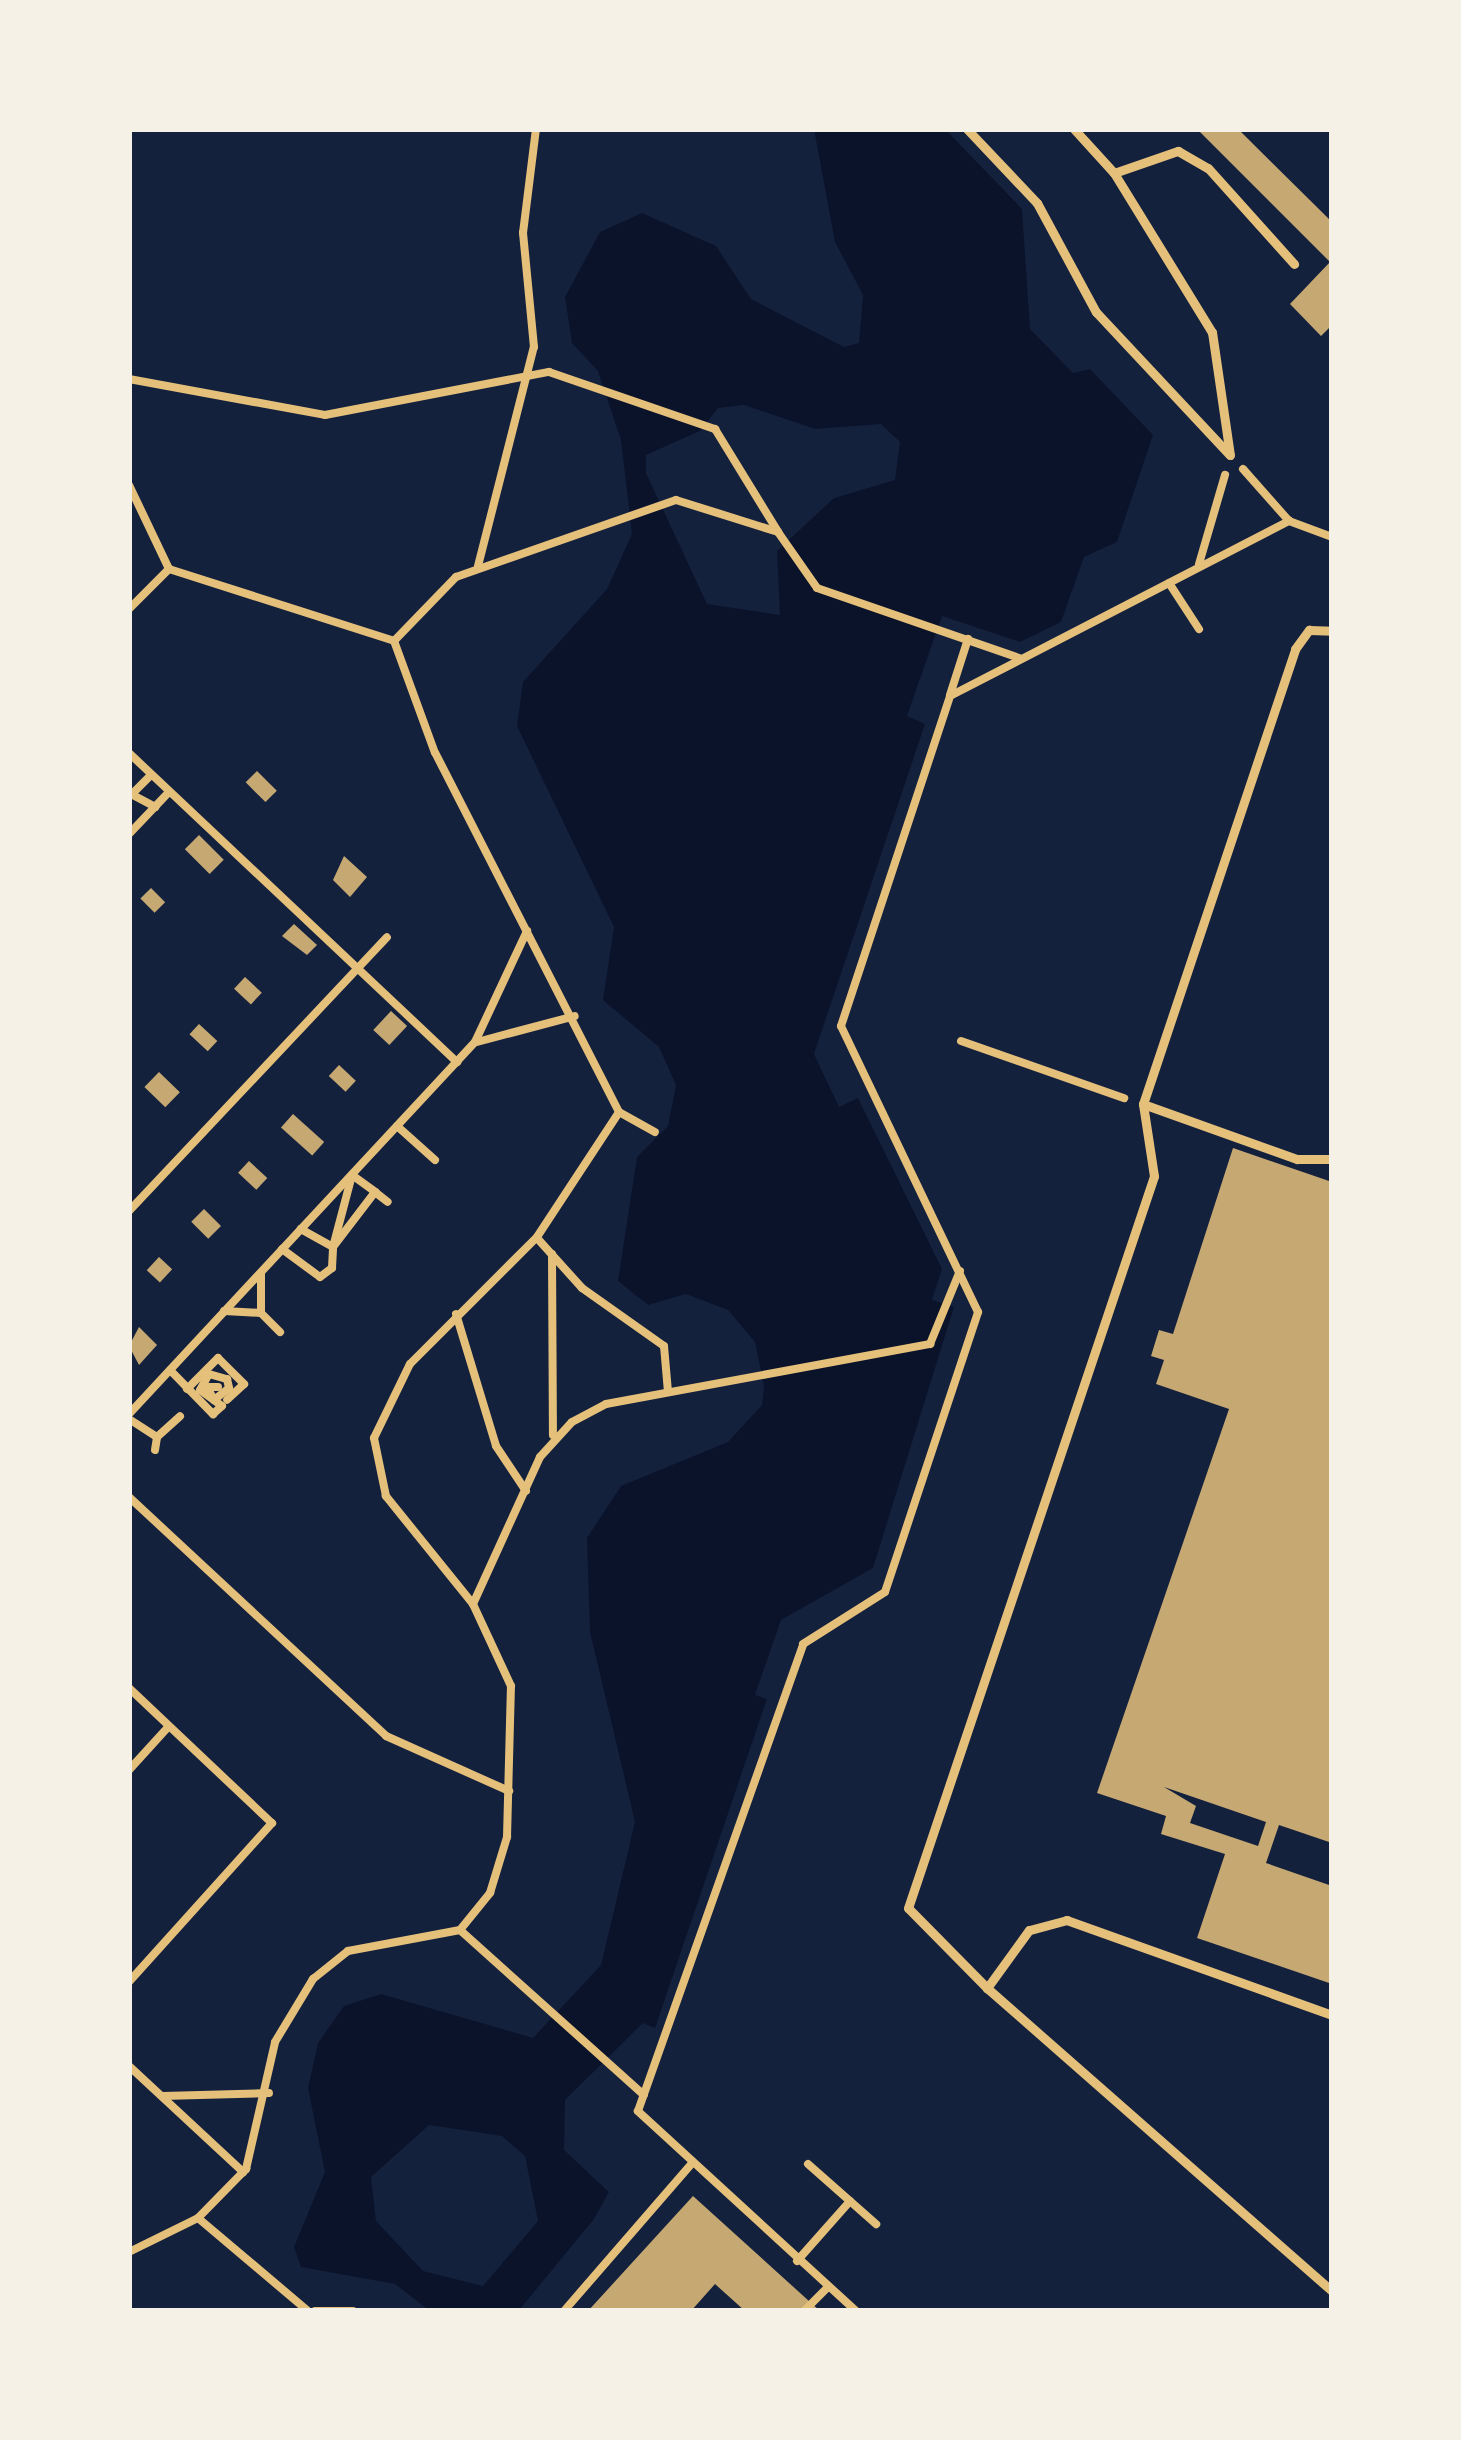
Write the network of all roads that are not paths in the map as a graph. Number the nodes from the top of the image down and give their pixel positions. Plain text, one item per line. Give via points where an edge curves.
1 (967, 129) edge
2 (1074, 129) edge
3 (1114, 173) junction
4 (1294, 264) dead end
5 (1332, 631) edge
6 (1143, 1104) junction
7 (1332, 1159) edge
8 (987, 1988) junction
9 (1332, 2015) edge
10 (1332, 2291) edge

1 - 3 lane via 1037,203 1096,312 1230,455 1212,332
2 - 3 lane
3 - 4 lane via 1178,151 1208,168
5 - 6 lane via 1309,631 1295,649
6 - 7 lane via 1297,1159
6 - 8 lane via 1154,1176 908,1908
8 - 9 lane via 1029,1930 1067,1920
8 - 10 lane

